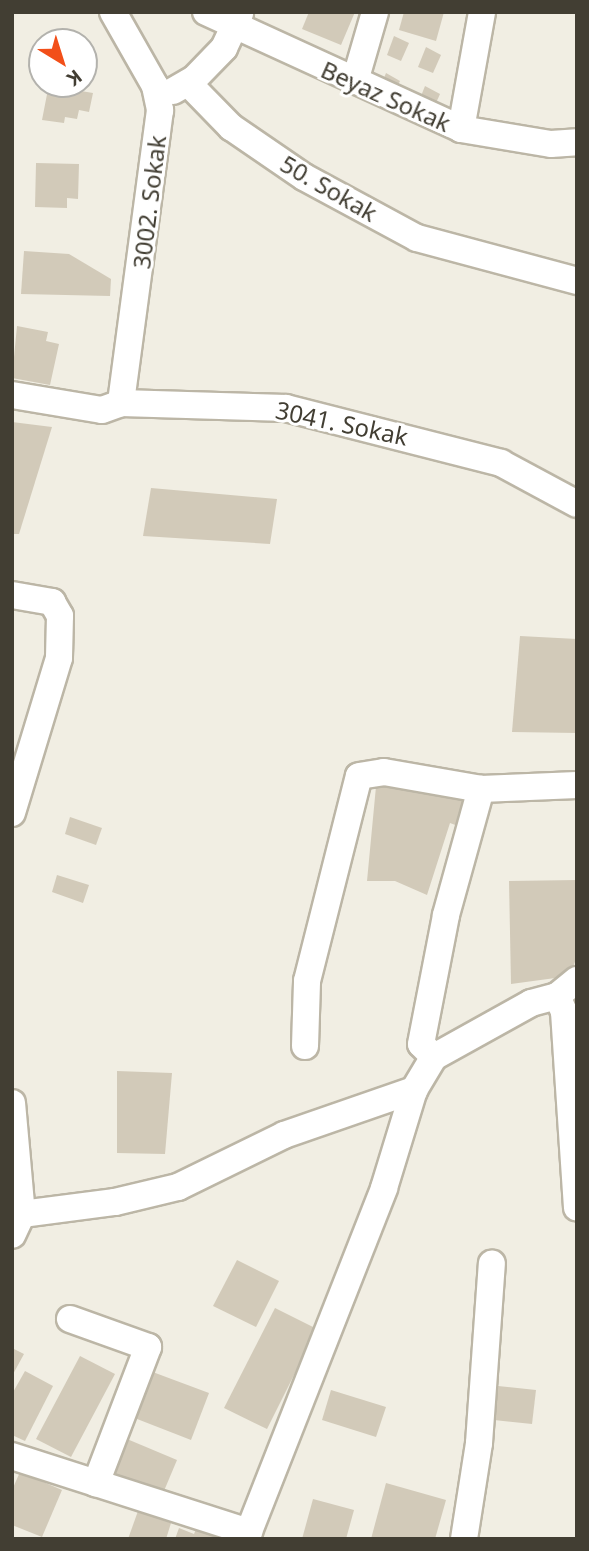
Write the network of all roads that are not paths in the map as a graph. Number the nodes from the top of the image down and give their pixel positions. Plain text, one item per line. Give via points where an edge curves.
1 (113, 12) edge
2 (206, 12) edge
3 (375, 12) edge
4 (237, 20) edge
5 (479, 24) edge
6 (355, 81) junction
7 (188, 83) junction
8 (158, 99) junction
9 (461, 128) junction
10 (577, 142) edge
11 (577, 281) edge
12 (12, 395) edge
13 (121, 403) junction
14 (577, 504) edge
15 (12, 595) edge
16 (577, 785) edge
17 (481, 789) junction
18 (12, 813) edge
19 (567, 988) edge
20 (304, 1046) dead end
21 (434, 1057) junction
22 (414, 1090) junction
23 (12, 1103) edge
24 (577, 1208) edge
25 (17, 1225) edge
26 (492, 1263) dead end
27 (70, 1319) dead end
28 (12, 1457) edge
29 (96, 1483) junction
30 (247, 1535) edge
31 (464, 1539) edge

1 - 8 street, 3002. Sokak
2 - 4 street, Beyaz Sokak
3 - 6 street
4 - 6 street, Beyaz Sokak
4 - 7 street via 224,48
5 - 9 street
6 - 9 street, Beyaz Sokak
7 - 8 street
7 - 11 street, 50. Sokak via 231,127 293,170 417,238
8 - 13 street, 3002. Sokak via 146,231
9 - 10 street, Beyaz Sokak via 551,144
12 - 13 street, 3041. Sokak via 102,410
13 - 14 street, 3041. Sokak via 286,408 501,463
15 - 18 street via 51,603 60,616 58,659
16 - 17 street
17 - 20 street via 384,772 359,776 307,981
17 - 21 street via 446,915 421,1044
19 - 21 street
19 - 24 street via 564,1012
21 - 22 street
22 - 25 street via 284,1135 178,1187
22 - 30 street via 384,1188
23 - 25 street
26 - 31 street via 479,1443
27 - 29 street via 148,1347
28 - 29 street
29 - 30 street

